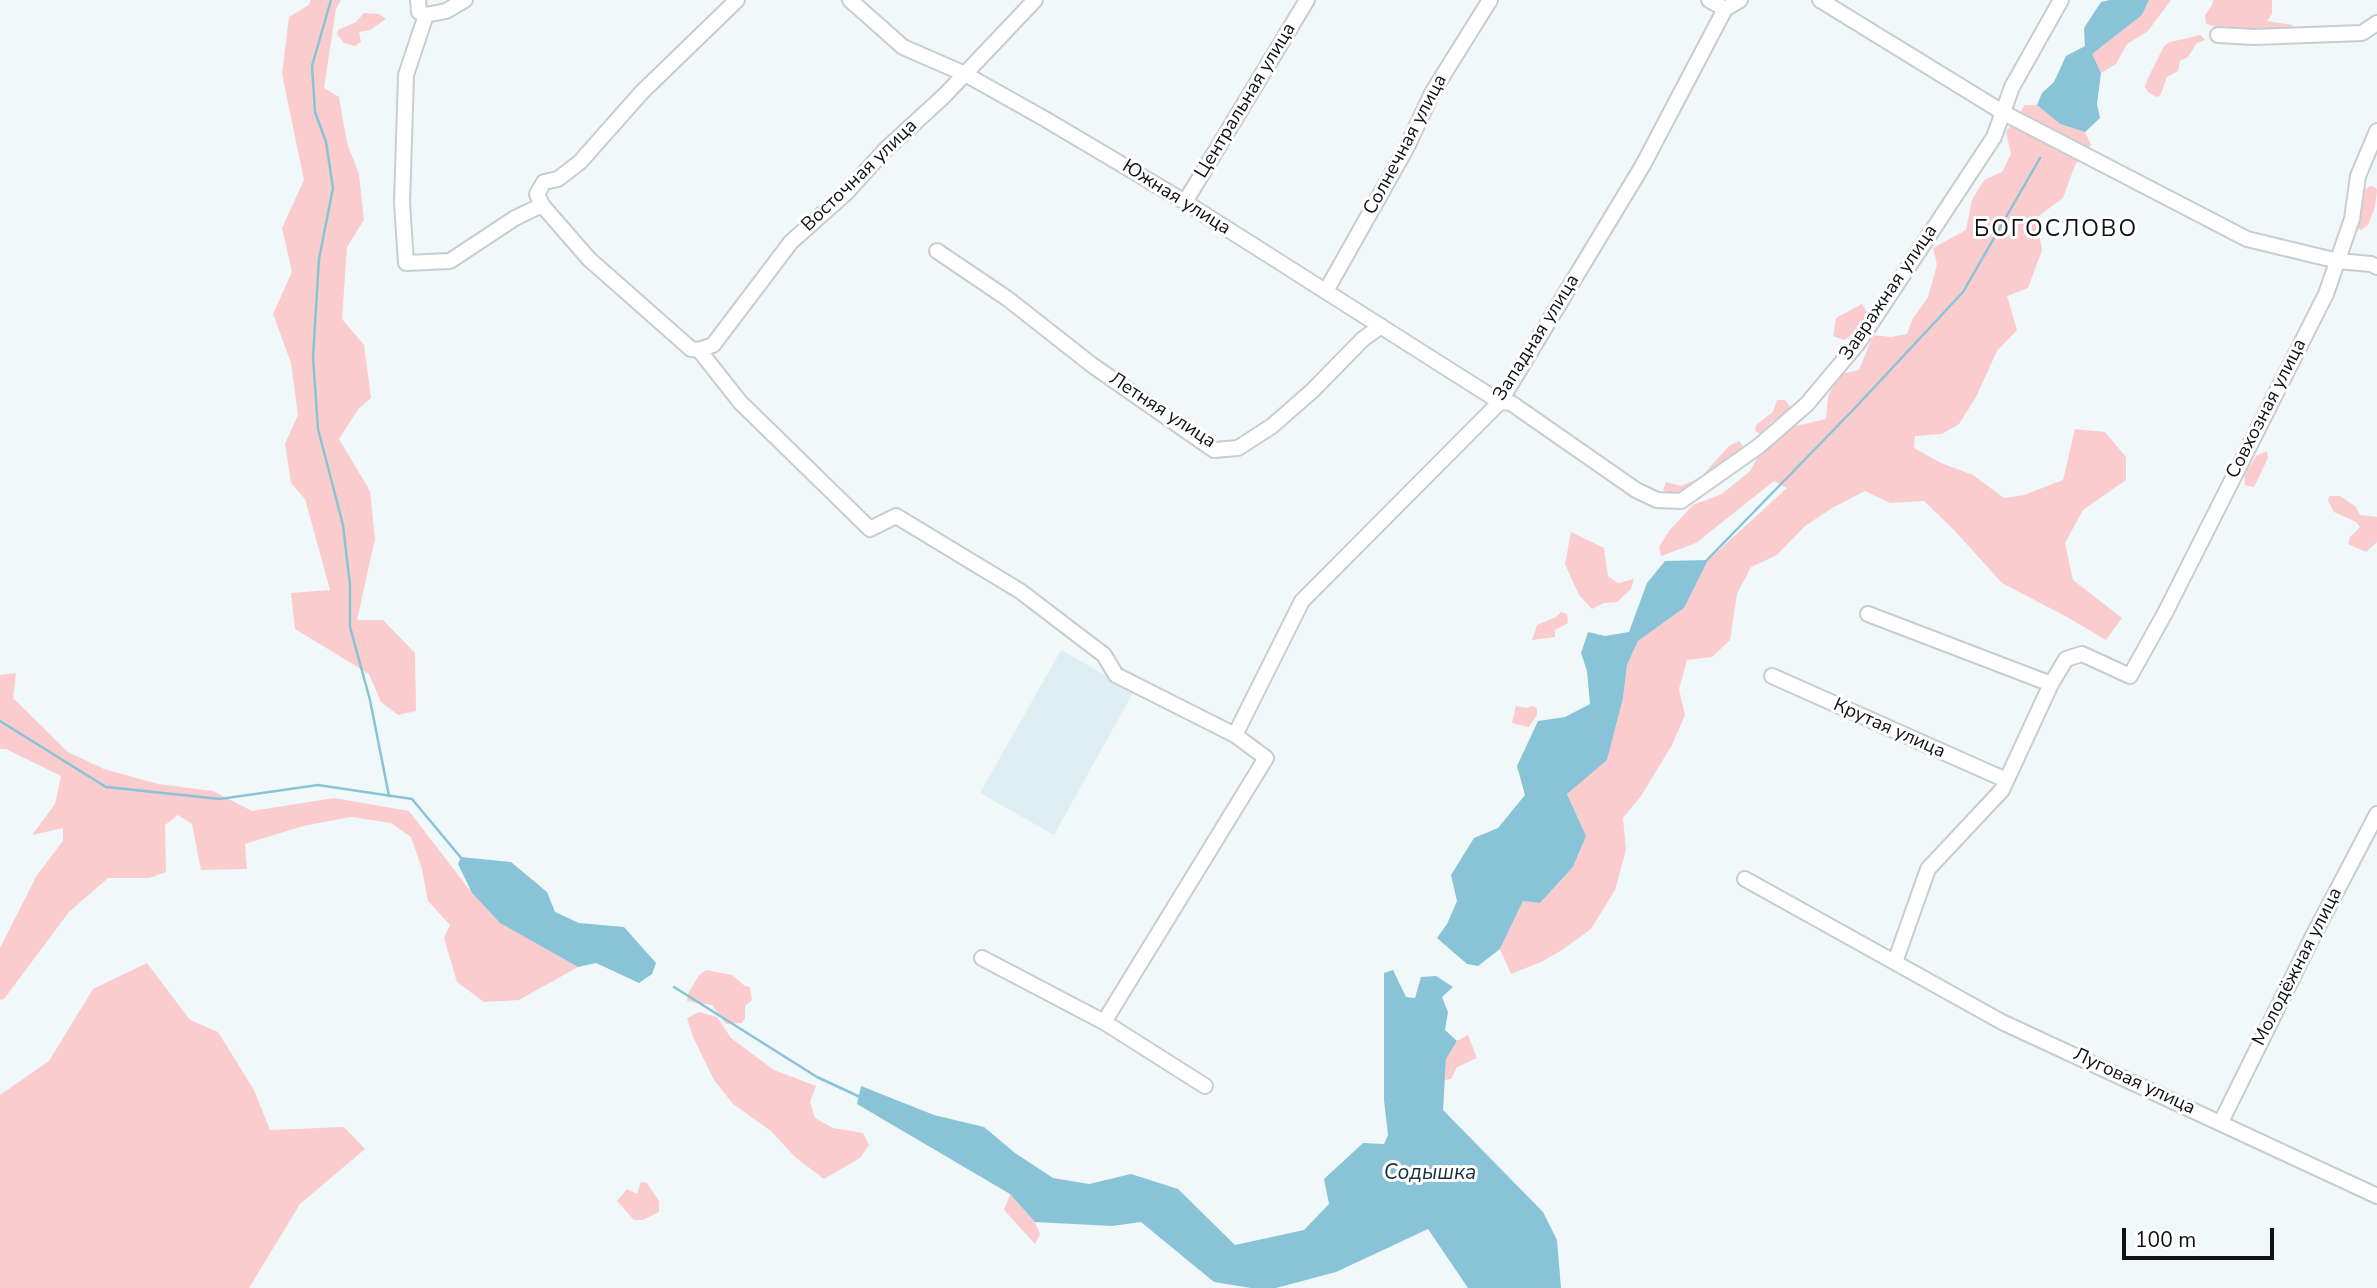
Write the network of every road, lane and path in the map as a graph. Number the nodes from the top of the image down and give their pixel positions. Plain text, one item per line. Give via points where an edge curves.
1 (418, 0) edge
2 (465, 0) edge
3 (737, 0) edge
4 (850, 0) edge
5 (1035, 0) edge
6 (1307, 0) edge
7 (1490, 0) edge
8 (1709, 0) edge
9 (1740, 0) edge
10 (1820, 0) edge
11 (2061, 0) edge
12 (1725, 9) junction
13 (426, 15) junction
14 (2377, 23) edge
15 (2218, 35) dead end
16 (965, 74) junction
17 (2004, 113) junction
18 (2377, 131) edge
19 (1185, 202) junction
20 (542, 205) junction
21 (937, 251) dead end
22 (2338, 261) junction
23 (2377, 267) edge
24 (1326, 291) junction
25 (1381, 326) junction
26 (695, 350) junction
27 (1500, 402) junction
28 (1868, 614) dead end
29 (1772, 676) dead end
30 (2051, 684) junction
31 (1235, 735) junction
32 (2006, 780) junction
33 (2377, 814) edge
34 (1745, 879) dead end
35 (982, 958) dead end
36 (1895, 962) junction
37 (1104, 1022) junction
38 (1205, 1086) dead end
39 (2221, 1122) junction
40 (2377, 1196) edge

1 - 13 street via 419,12
2 - 13 street
3 - 20 street via 642,92 580,162 544,182 537,194
4 - 16 street, Южная улица via 903,47
5 - 16 street, Восточная улица
6 - 19 street, Центральная улица
7 - 24 street, Солнечная улица via 1432,93
8 - 12 street
9 - 12 street
10 - 17 street
11 - 17 street, Завражная улица via 2012,87
12 - 27 street, Западная улица via 1643,164
13 - 20 street via 406,75 402,203 406,263 450,261
14 - 15 street via 2362,33
16 - 19 street, Южная улица
16 - 26 street, Восточная улица via 791,242 713,345
17 - 22 street via 2247,239
17 - 27 street, Завражная улица via 1994,137 1858,344 1807,404 1759,446 1681,502 1657,500 1636,491 1511,403
18 - 22 street, Совхозная улица via 2358,176 2352,219
19 - 24 street, Южная улица
20 - 26 street via 589,259
21 - 25 street, Летняя улица via 1214,450 1238,448 1272,426
22 - 23 street
22 - 30 street, Совхозная улица via 2326,294 2130,676 2082,654 2066,659
24 - 25 street, Южная улица
25 - 27 street, Южная улица
26 - 31 street via 740,402 870,529 896,516 1020,591 1104,655 1116,675
27 - 31 street, Западная улица via 1302,601
28 - 30 street
29 - 32 street, Крутая улица
30 - 32 street
31 - 37 street via 1266,758
32 - 36 street via 2002,790 1928,869
33 - 39 street, Молодёжная улица
34 - 36 street, Луговая улица
35 - 37 street
36 - 39 street, Луговая улица via 2002,1022
37 - 38 street
39 - 40 street, Луговая улица

